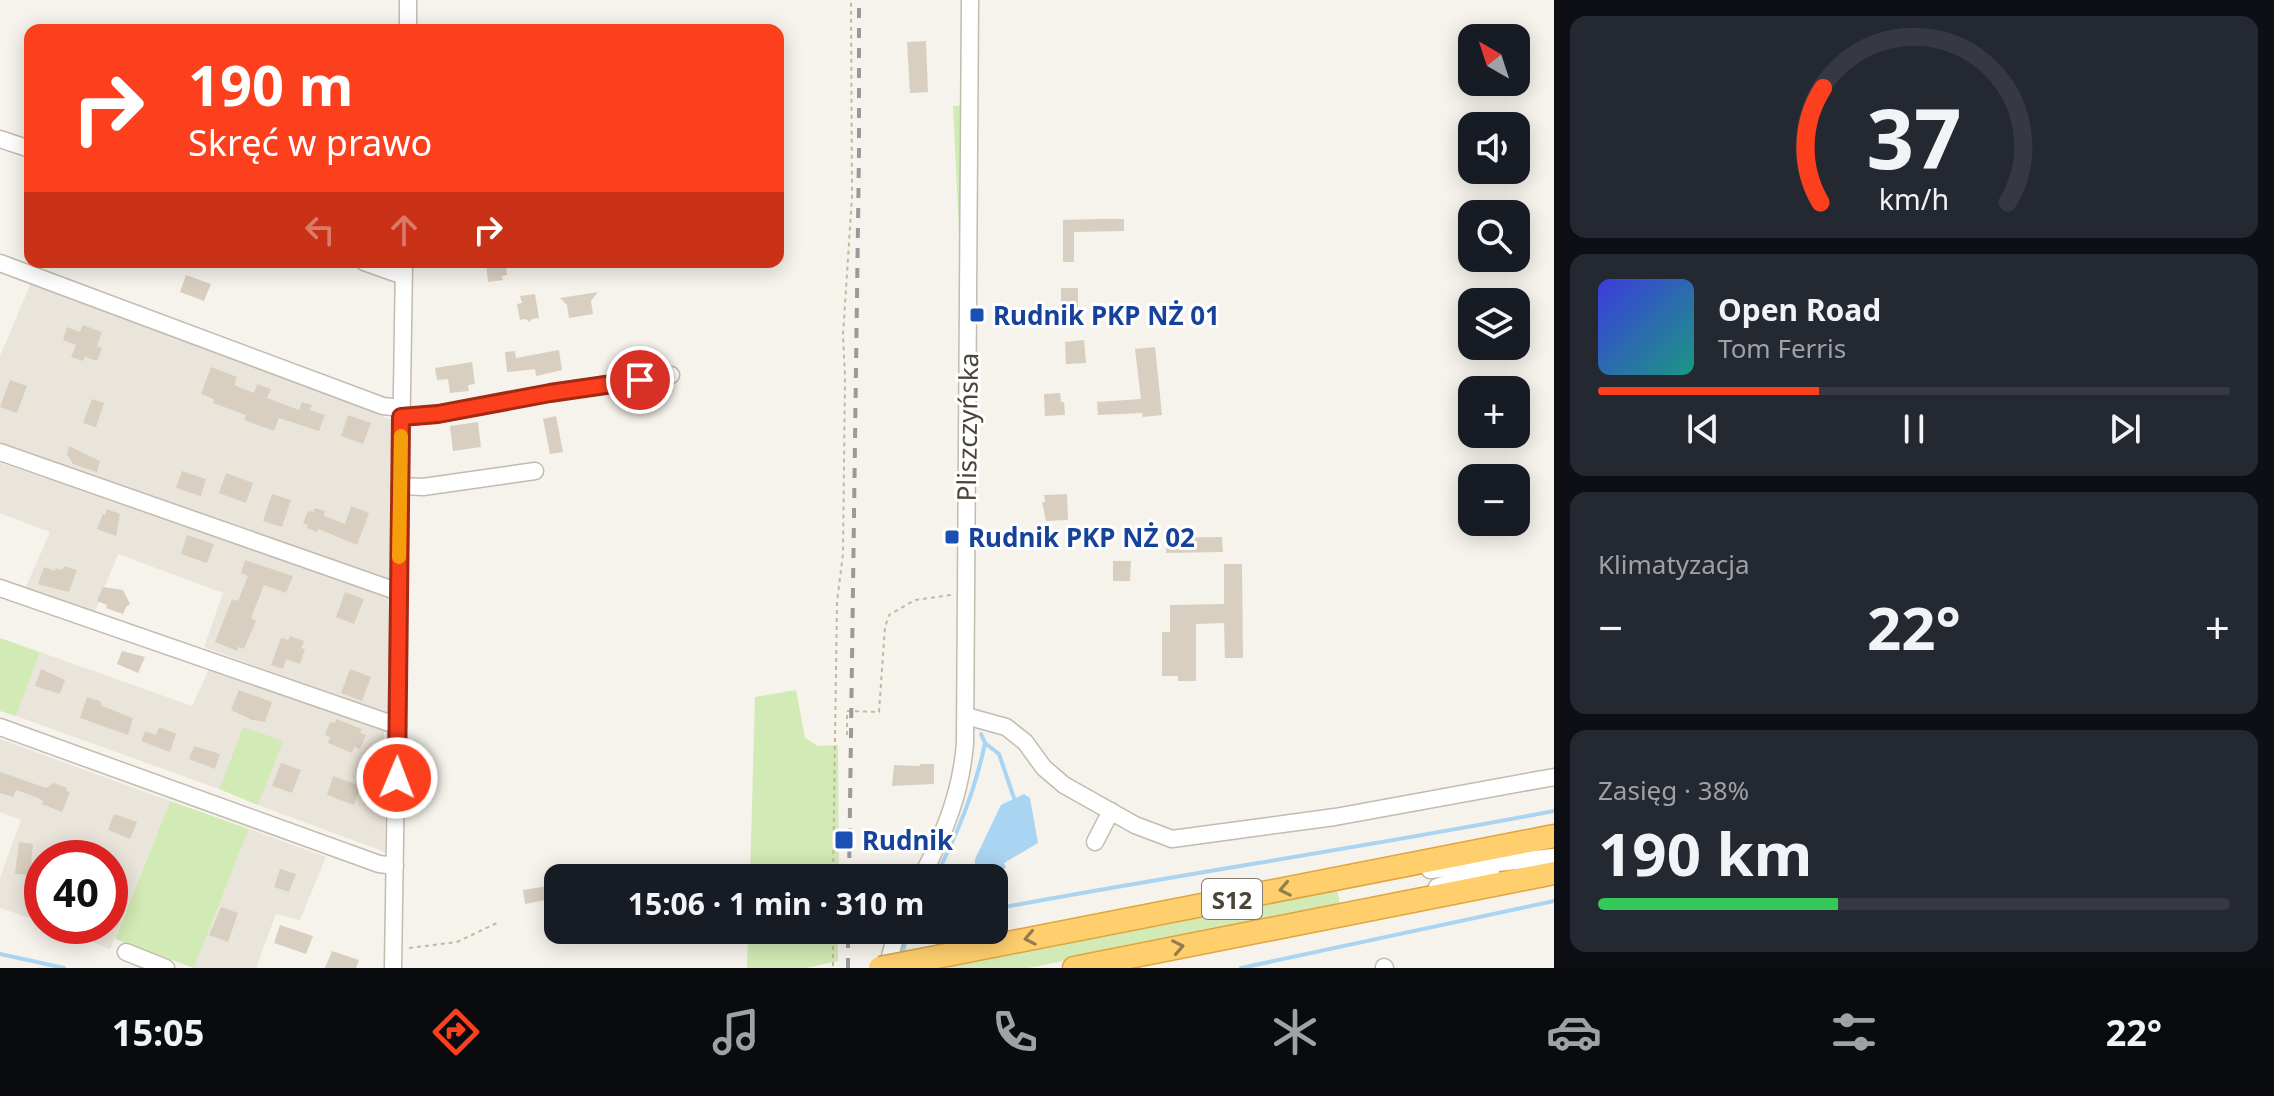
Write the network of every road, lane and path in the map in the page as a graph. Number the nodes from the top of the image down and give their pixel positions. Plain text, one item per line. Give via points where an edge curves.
1 (408, 0) edge
2 (851, 0) edge
3 (970, 0) edge
4 (408, 24) edge
5 (0, 139) edge
6 (24, 147) edge
7 (0, 263) edge
8 (381, 268) edge
9 (404, 268) edge
10 (671, 375) dead end
11 (401, 412) junction
12 (0, 452) edge
13 (535, 471) dead end
14 (400, 486) junction
15 (0, 588) edge
16 (399, 592) junction
17 (966, 593) junction
18 (966, 716) junction
19 (398, 726) junction
20 (0, 727) edge
21 (847, 735) dead end
22 (1554, 777) edge
23 (1111, 811) junction
24 (1554, 836) edge
25 (1095, 842) dead end
26 (1554, 855) edge
27 (1528, 860) junction
28 (833, 864) edge
29 (928, 864) edge
30 (395, 866) junction
31 (1554, 873) edge
32 (1333, 879) junction
33 (1344, 914) junction
34 (499, 922) dead end
35 (833, 944) edge
36 (893, 944) edge
37 (393, 947) junction
38 (126, 952) dead end
39 (166, 968) edge
40 (393, 968) edge
41 (833, 968) edge
42 (880, 968) edge
43 (887, 968) edge
44 (1074, 968) edge

1 - 4 street
2 - 28 path via 852,197 843,335 843,554 837,602
3 - 17 street, Pliszczyńska
5 - 6 street
7 - 11 street
8 - 9 street via 395,273
9 - 11 street
10 - 11 street via 438,414
11 - 14 street
12 - 16 street
13 - 14 street
14 - 16 street
15 - 19 street
16 - 19 street
17 - 18 street, Pliszczyńska
17 - 21 path via 915,600 889,615 879,712 847,711
18 - 23 street via 1015,733 1054,777
18 - 29 street, Pliszczyńska via 954,808
19 - 30 street
20 - 30 street
22 - 23 street via 1194,838 1161,836
23 - 25 street
24 - 32 highway, S12
26 - 27 street
27 - 32 street
27 - 33 street
30 - 37 street
31 - 33 highway, S12
32 -> 42 highway, S12, bridge
44 -> 33 highway, S12
34 - 37 path via 457,942
35 - 41 path
36 - 43 street
37 - 40 street
38 - 39 street

